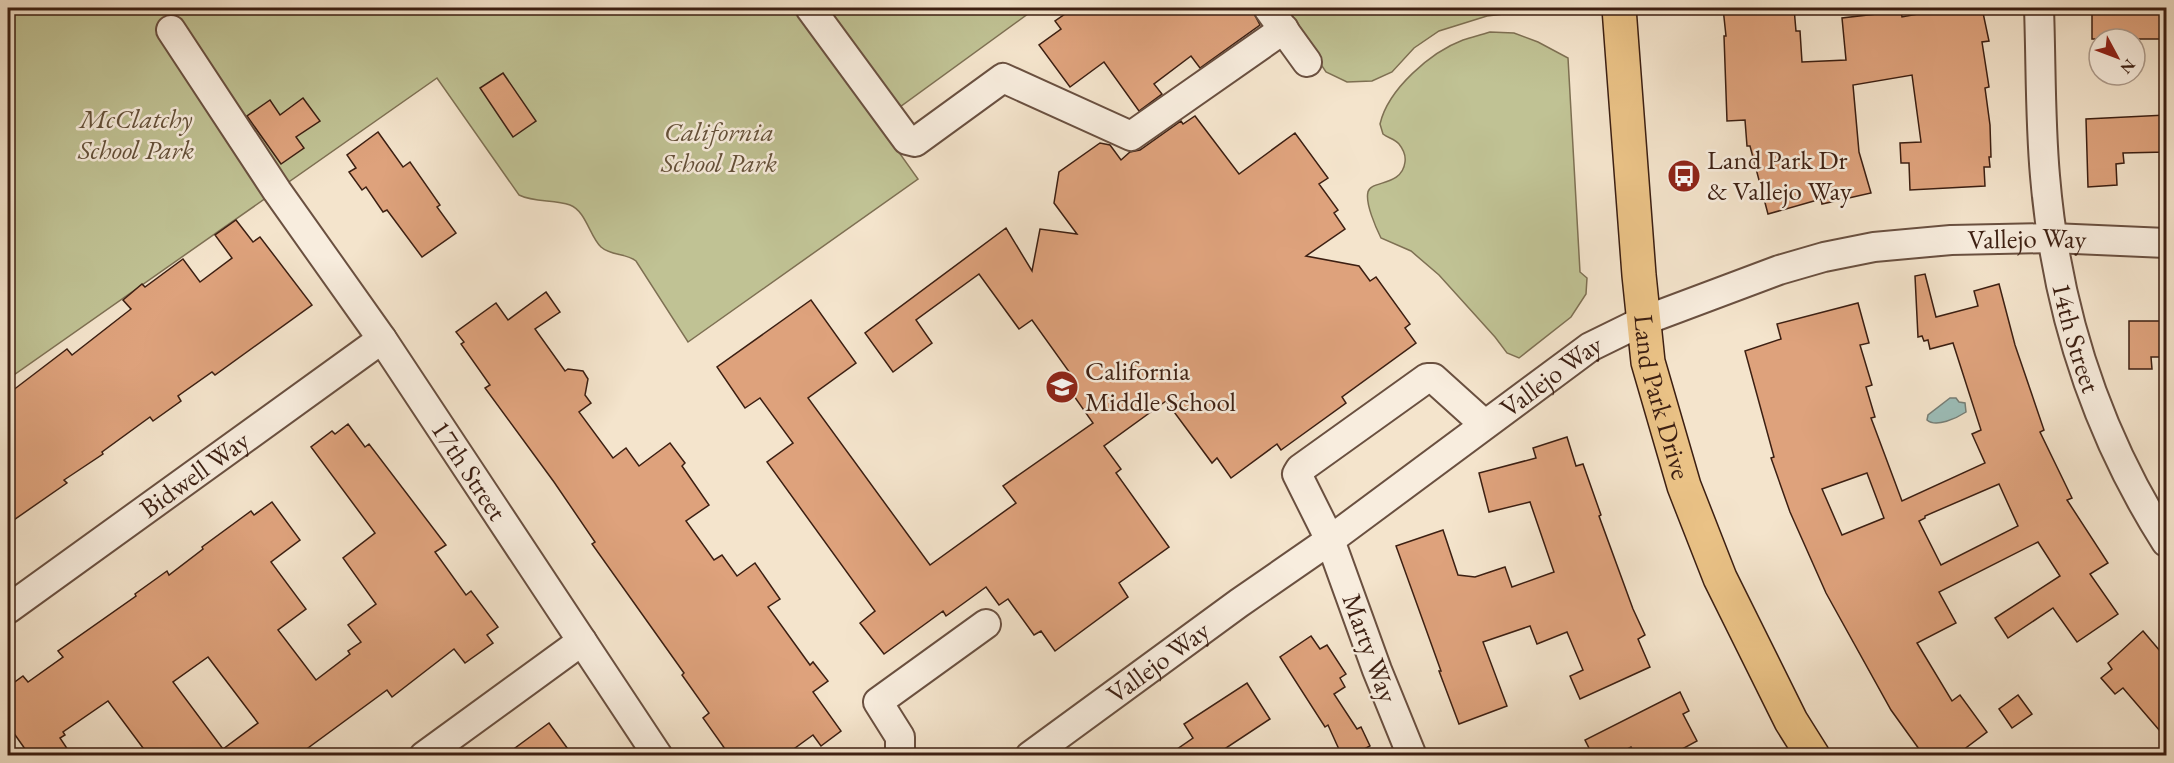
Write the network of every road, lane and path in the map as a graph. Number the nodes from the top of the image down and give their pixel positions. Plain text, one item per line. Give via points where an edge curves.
1 (810, 8) edge
2 (1619, 8) edge
3 (2039, 8) edge
4 (1276, 18) edge
5 (171, 30) dead end
6 (1307, 62) dead end
7 (2052, 238) junction
8 (2166, 243) edge
9 (1643, 321) junction
10 (382, 339) junction
11 (1484, 424) junction
12 (1330, 540) junction
13 (2166, 542) edge
14 (8, 609) edge
15 (986, 624) dead end
16 (582, 641) junction
17 (424, 756) edge
18 (657, 756) edge
19 (900, 756) edge
20 (1030, 756) edge
21 (1412, 756) edge
22 (1813, 756) edge

1 - 4 street via 907,140 915,142 1003,78 1131,136
2 - 9 main road, Land Park Drive
3 - 7 street, 14th Street via 2044,174
4 - 6 street
5 - 10 street, 17th Street via 277,191
7 - 8 street, Vallejo Way
7 - 9 street, Vallejo Way via 1952,240 1874,247 1824,257
7 - 13 street, 14th Street via 2079,360 2131,483
9 - 11 street, Vallejo Way via 1590,347
9 - 22 main road, Land Park Drive via 1648,362 1688,497 1748,637
10 - 14 street, Bidwell Way
10 - 16 street, 17th Street
11 - 12 street, Vallejo Way
11 - 12 street, Marty Way via 1433,378 1427,378 1300,469 1297,474 1302,488
12 - 20 street, Vallejo Way
12 - 21 street, Marty Way
15 - 19 street via 878,702 900,737
16 - 17 street
16 - 18 street, 17th Street

